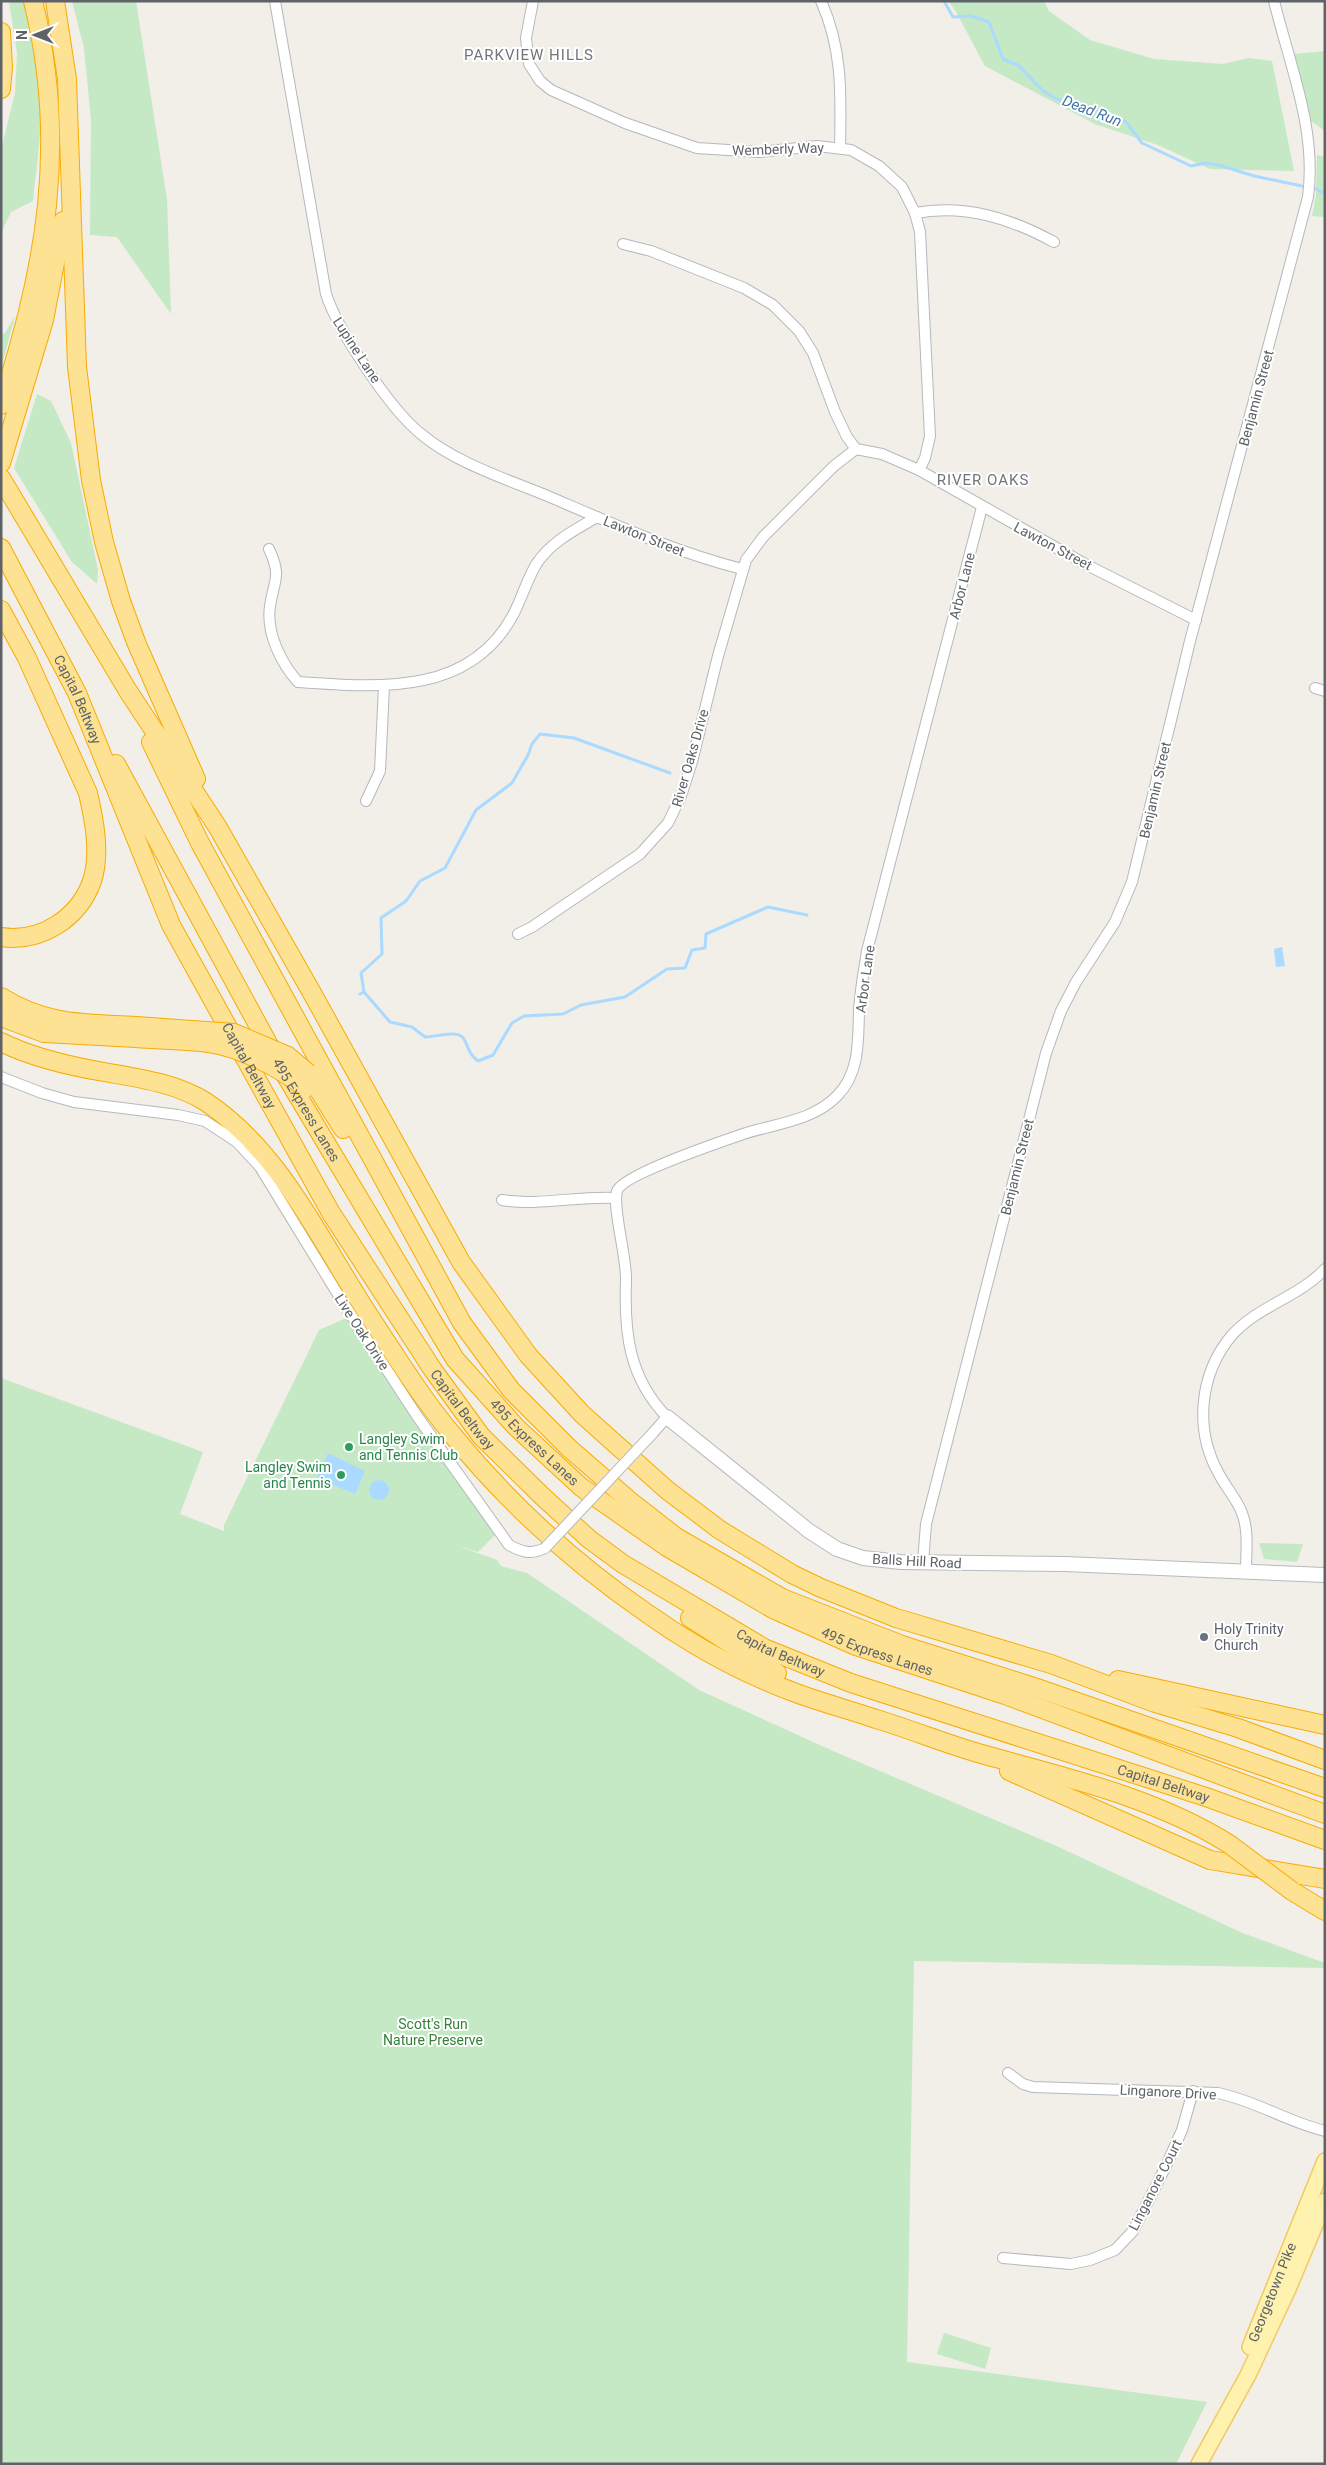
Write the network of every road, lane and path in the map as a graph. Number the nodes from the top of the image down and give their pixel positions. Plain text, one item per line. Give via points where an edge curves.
1 (34, 1) edge
2 (55, 1) edge
3 (275, 1) edge
4 (534, 1) edge
5 (821, 1) edge
6 (1274, 1) edge
7 (1, 32) edge
8 (1, 89) edge
9 (69, 146) junction
10 (840, 148) junction
11 (915, 213) junction
12 (1054, 242) dead end
13 (624, 244) dead end
14 (8, 404) edge
15 (856, 449) junction
16 (1, 463) edge
17 (919, 470) junction
18 (1, 478) edge
19 (982, 507) junction
20 (597, 517) junction
21 (1, 548) edge
22 (269, 550) dead end
23 (742, 569) junction
24 (1, 610) edge
25 (1196, 620) junction
26 (384, 686) junction
27 (128, 692) junction
28 (77, 693) junction
29 (366, 801) dead end
30 (217, 826) junction
31 (518, 934) dead end
32 (1, 937) edge
33 (1, 997) edge
34 (1, 1017) edge
35 (136, 1032) junction
36 (1, 1042) edge
37 (283, 1071) junction
38 (1, 1077) edge
39 (307, 1081) junction
40 (615, 1198) junction
41 (502, 1200) dead end
42 (1325, 1269) edge
43 (462, 1323) junction
44 (454, 1358) junction
45 (667, 1417) junction
46 (923, 1563) junction
47 (623, 1564) junction
48 (1246, 1570) junction
49 (1325, 1575) edge
50 (1051, 1664) junction
51 (879, 1719) junction
52 (1325, 1725) edge
53 (954, 1746) junction
54 (1325, 1760) edge
55 (1325, 1788) edge
56 (1325, 1814) edge
57 (1325, 1840) edge
58 (1325, 1879) edge
59 (1325, 1911) edge
60 (1008, 2073) dead end
61 (1193, 2091) junction
62 (1325, 2131) edge
63 (1325, 2161) edge
64 (1325, 2201) edge
65 (1003, 2258) dead end
66 (1219, 2424) junction
67 (1199, 2464) edge

1 - 14 highway via 48,85 51,145 48,197 37,279
2 - 9 highway via 67,79
3 - 20 street, Lupine Lane via 324,285 331,309 343,332 396,409 433,443 470,463
4 - 10 street, Wemberly Way via 526,38 529,64 540,81 560,95 625,123 697,148 740,152 817,146
5 - 10 street via 840,68
6 - 25 street, Benjamin Street via 1308,136 1308,197
7 - 8 highway
9 - 14 highway via 54,279 44,320
9 - 30 highway via 77,367 91,480 104,542 136,642
10 - 11 street, Wemberly Way via 865,156 892,176 906,193
11 - 12 street via 947,209 987,214
11 - 17 street, Wemberly Way via 920,232 930,406 929,447
13 - 15 street via 651,251 744,288 773,305 799,332 813,353 835,412
14 - 16 highway
15 - 17 street, Lawton Street via 882,454
15 - 23 street via 834,466 754,547
17 - 19 street, Lawton Street
18 - 27 highway
19 - 25 street, Lawton Street
19 - 40 street, Arbor Lane via 867,951 861,987 857,1057 849,1079 837,1096 813,1113 744,1134 636,1175 618,1188
20 - 23 street, Lawton Street via 697,557
20 - 26 street, Lawton Street via 548,549 533,570 512,616 477,656 448,674
21 - 28 highway, Capital Beltway
22 - 26 street, Lawton Street via 278,577 270,607 270,624 286,668 298,682
23 - 31 street, River Oaks Drive via 692,762 682,796 668,823 640,854
24 - 32 highway via 27,658 88,793 96,848 92,880 81,902 65,920 45,932 26,938
25 - 46 street, Benjamin Street via 1129,890 1115,922 1061,1011 1046,1053 926,1524
26 - 29 street via 380,771
27 - 30 highway
27 - 43 highway, 495 Express Lanes via 200,843
28 - 37 highway, 495 Express Lanes
28 - 47 highway, Capital Beltway via 171,925 330,1213 433,1370 481,1436 542,1496
30 - 50 highway via 461,1262 528,1354 582,1414 692,1510 792,1574 896,1618
33 - 35 highway via 44,1018
34 - 35 highway via 44,1033
35 - 37 highway, bridge via 230,1048
35 - 39 highway, bridge via 234,1033 288,1056
36 - 51 highway via 43,1059 168,1086 193,1095 221,1114 247,1135 283,1180 369,1315 450,1433 546,1534 646,1613 706,1651 796,1693
37 - 39 highway, bridge
37 - 44 highway, 495 Express Lanes
38 - 45 street, Live Oak Drive, bridge via 69,1101 205,1121 237,1142 260,1167 417,1416 509,1545 524,1552 538,1552 544,1548
39 - 43 highway via 338,1121 408,1246
39 - 44 highway
40 - 41 street via 537,1202
40 - 45 street, Balls Hill Road via 625,1256 629,1343 640,1380
42 - 48 street via 1301,1289 1245,1323 1223,1347 1208,1377 1203,1410 1206,1443 1218,1474 1243,1515
43 - 55 highway, 495 Express Lanes via 511,1390 569,1448 630,1501 676,1537 782,1598 902,1645
44 - 56 highway, 495 Express Lanes via 516,1427 581,1487 667,1547 773,1608 856,1646 1005,1694
45 - 46 street, Balls Hill Road via 828,1544 864,1558
46 - 48 street, Balls Hill Road
47 - 51 highway via 678,1610 767,1669
47 - 57 highway, Capital Beltway via 764,1648 810,1668 1206,1797
48 - 49 street, Balls Hill Road
50 - 52 highway
50 - 54 highway via 1155,1704 1238,1728
51 - 53 highway
53 - 58 highway via 1210,1860
53 - 59 highway, bridge via 1168,1812 1210,1832
60 - 61 street, Linganore Drive via 1033,2087
61 - 62 street, Linganore Drive via 1236,2097 1306,2127
61 - 65 street, Linganore Court via 1182,2130 1166,2166 1133,2231 1120,2245 1104,2256 1071,2264
63 - 66 main road, Georgetown Pike
64 - 66 main road, Georgetown Pike via 1248,2376
66 - 67 main road, Georgetown Pike

